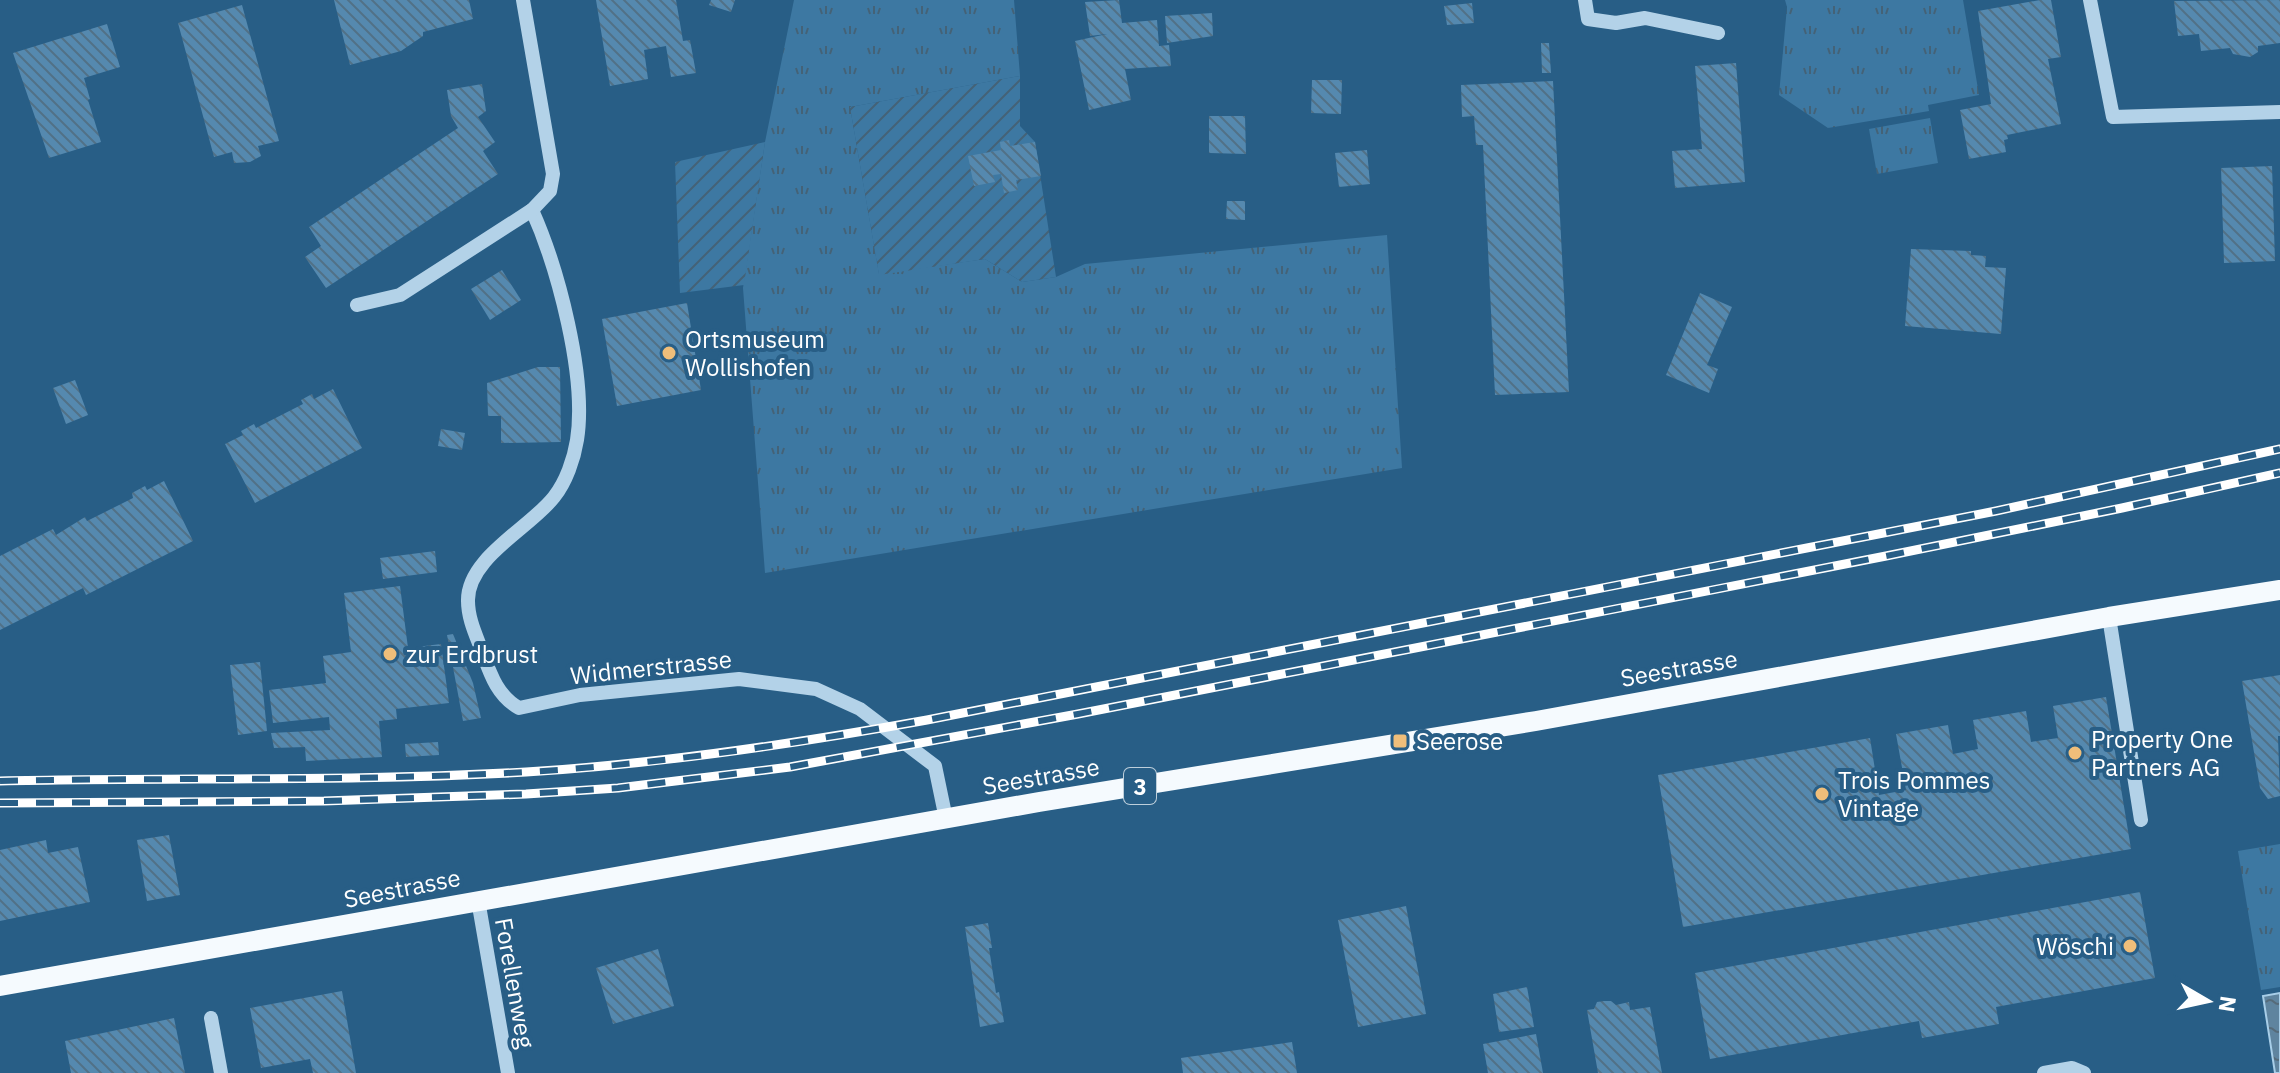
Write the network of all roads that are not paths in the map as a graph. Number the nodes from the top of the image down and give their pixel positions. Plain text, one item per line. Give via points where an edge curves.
1 (523, 0) edge
2 (1585, 0) edge
3 (2090, 0) edge
4 (1718, 33) dead end
5 (2280, 112) edge
6 (532, 210) junction
7 (357, 305) dead end
8 (2280, 590) edge
9 (2109, 617) junction
10 (946, 819) junction
11 (2141, 820) dead end
12 (478, 900) junction
13 (0, 986) edge
14 (211, 1018) dead end
15 (221, 1073) edge
16 (508, 1073) edge
17 (2044, 1073) edge
18 (2084, 1073) edge

1 - 6 street via 553,174 550,191
2 - 4 street via 1588,19 1616,23 1645,18
3 - 5 street via 2113,117
6 - 7 street via 400,295
6 - 10 street, Widmerstrasse via 572,343 579,415 577,441 556,495 493,553 471,582 471,621 500,692 519,708 580,695 739,679 816,689 860,709 935,766
8 - 9 main road, Seestrasse / 3
9 - 10 main road, Seestrasse / 3 via 1536,721
9 - 11 street
10 - 12 main road, Seestrasse / 3
12 - 13 main road, Seestrasse / 3
12 - 16 street, Forellenweg
14 - 15 street
17 - 18 street via 2072,1068

